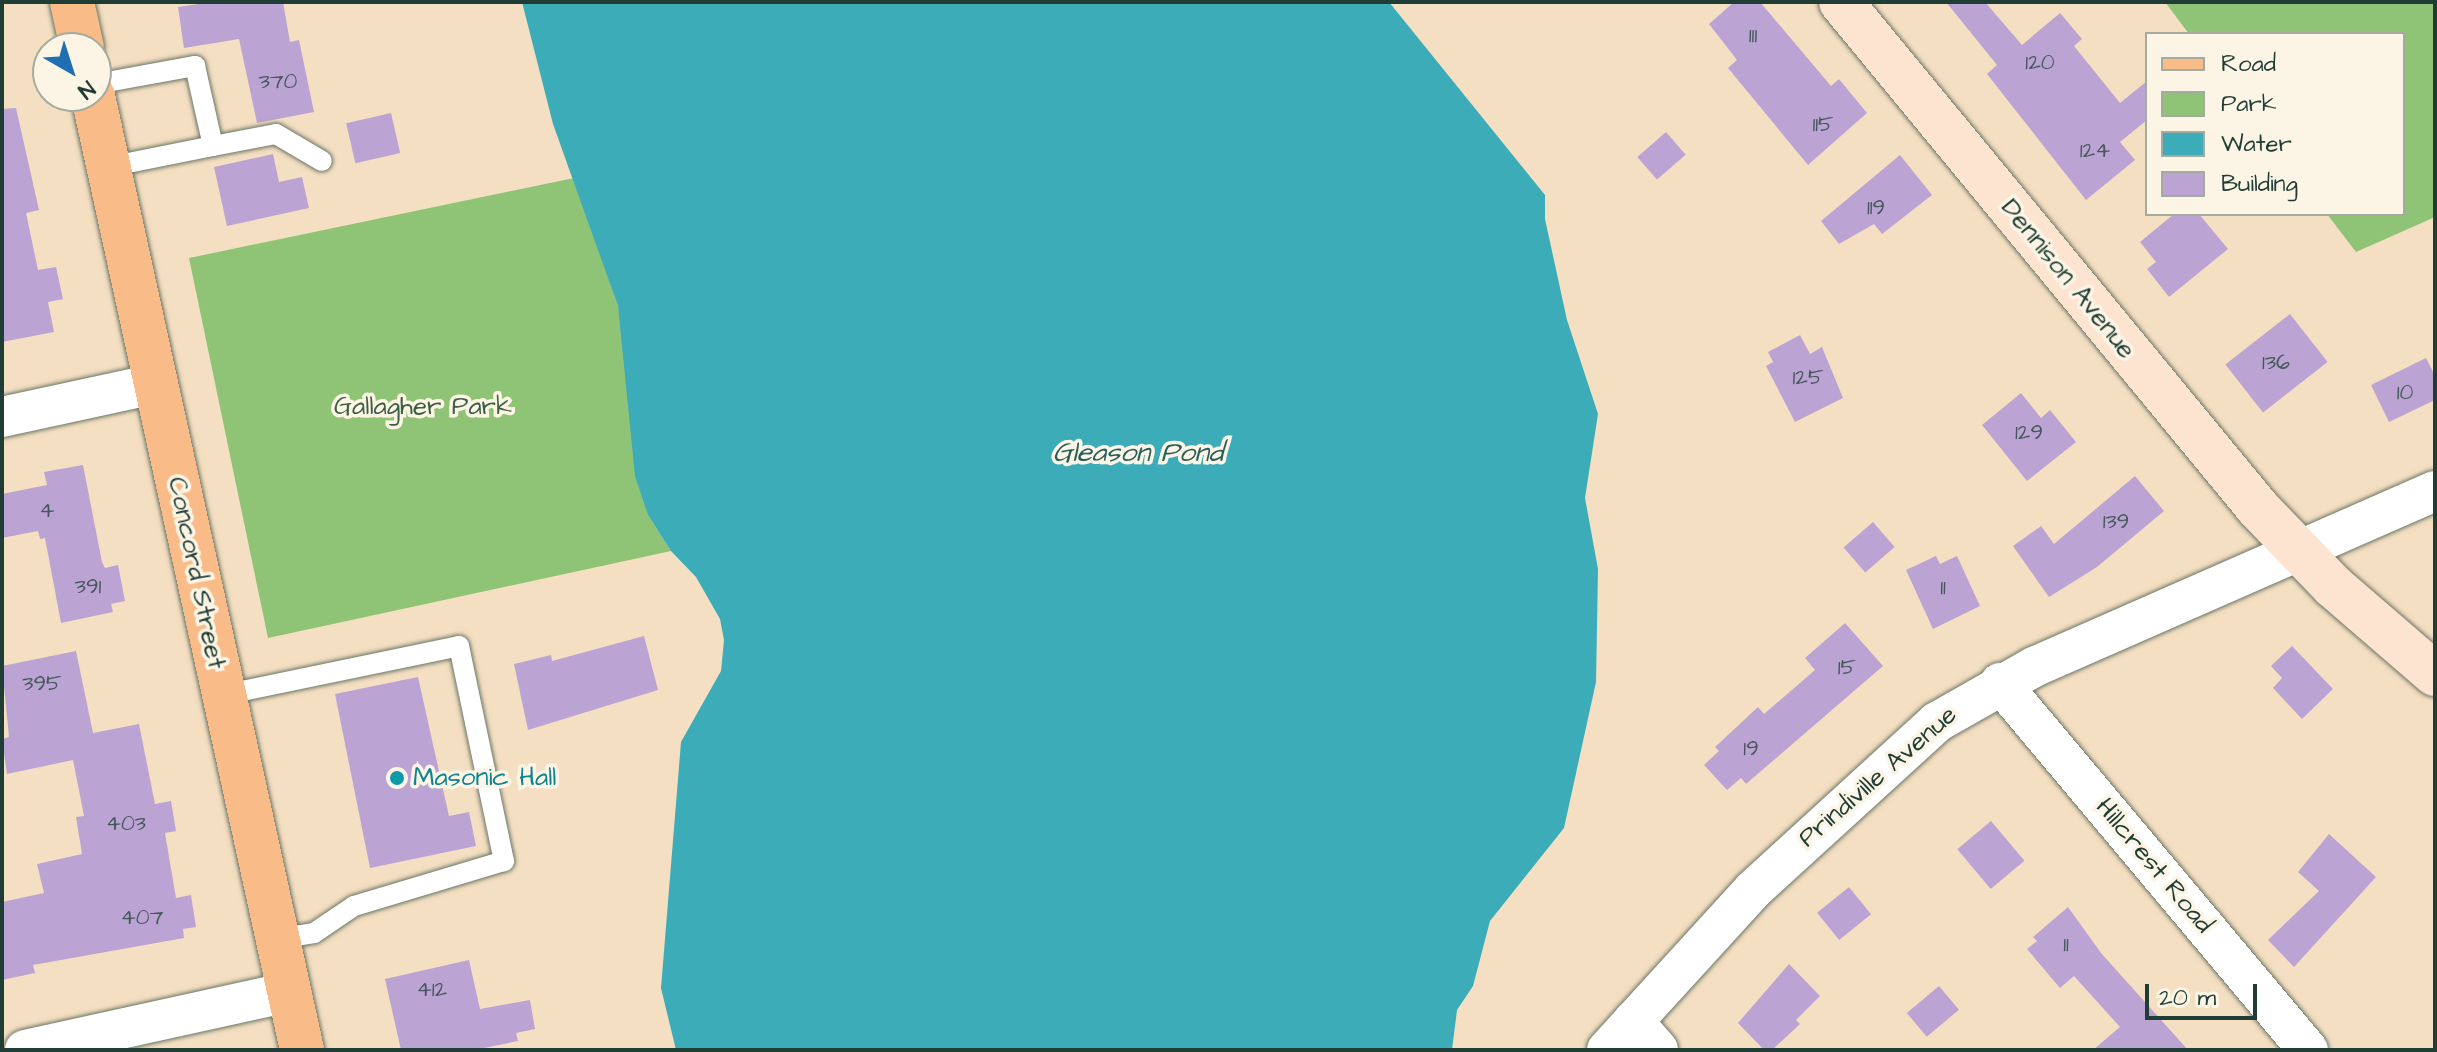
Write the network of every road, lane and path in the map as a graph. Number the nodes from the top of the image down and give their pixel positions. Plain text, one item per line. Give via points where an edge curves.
1 (72, 2) edge
2 (1841, 2) edge
3 (79, 32) edge
4 (112, 81) edge
5 (96, 112) edge
6 (213, 146) junction
7 (322, 161) dead end
8 (108, 167) junction
9 (154, 384) junction
10 (2, 417) edge
11 (2435, 491) edge
12 (2299, 553) junction
13 (2435, 674) edge
14 (2000, 683) junction
15 (223, 695) junction
16 (277, 939) junction
17 (289, 992) junction
18 (1646, 1035) edge
19 (25, 1050) edge
20 (302, 1050) edge
21 (1607, 1050) edge
22 (2308, 1050) edge

1 - 3 main road
2 - 12 street, Dennison Avenue
4 - 6 lane via 195,66
5 - 8 main road, Concord Street
6 - 7 lane via 276,134
6 - 8 lane
8 - 9 main road, Concord Street
9 - 10 street
9 - 15 main road, Concord Street
11 - 12 street, Prindiville Avenue
12 - 13 street, Dennison Avenue
12 - 14 street, Prindiville Avenue
14 - 18 street, Prindiville Avenue via 1937,722 1792,851
14 - 22 street, Hillcrest Road
15 - 16 main road, Concord Street
15 - 16 lane via 459,646 504,861 354,906 314,933
16 - 17 main road, Concord Street
17 - 19 street
17 - 20 main road, Concord Street
18 - 21 street, Prindiville Avenue

